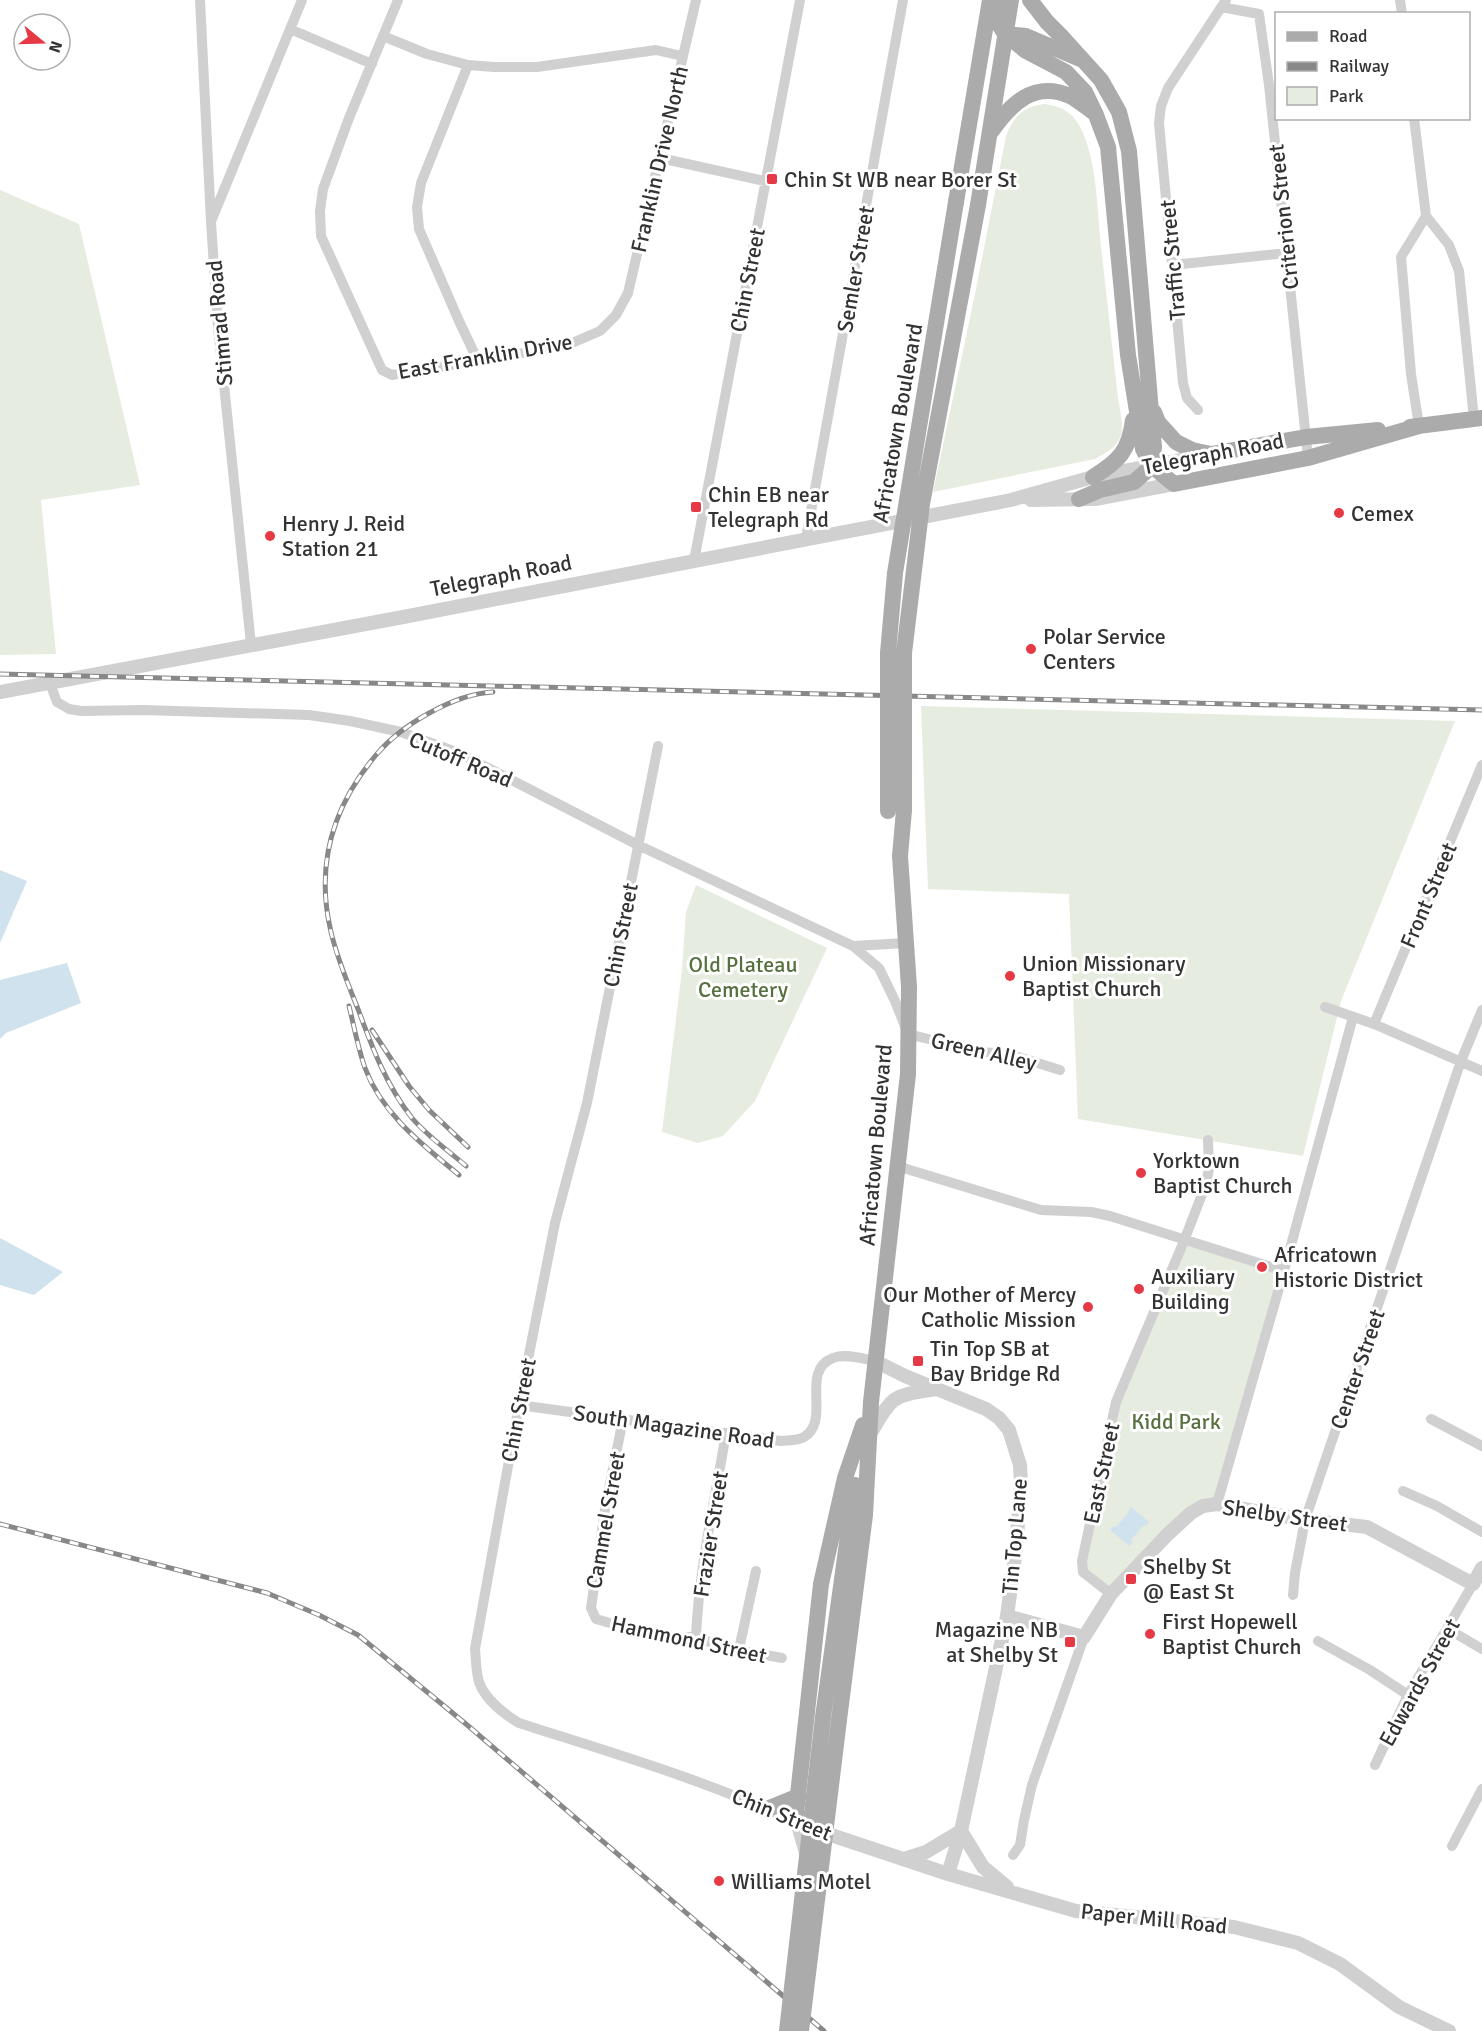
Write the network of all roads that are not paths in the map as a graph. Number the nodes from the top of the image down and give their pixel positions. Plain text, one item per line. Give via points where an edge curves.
1 (200, 0) edge
2 (302, 0) edge
3 (398, 0) edge
4 (696, 0) edge
5 (800, 0) edge
6 (903, 0) edge
7 (990, 0) edge
8 (998, 0) edge
9 (1011, 0) edge
10 (1030, 0) edge
11 (1224, 3) edge
12 (290, 29) junction
13 (1005, 34) junction
14 (383, 36) junction
15 (682, 56) junction
16 (980, 59) junction
17 (1083, 61) junction
18 (372, 64) junction
19 (468, 65) junction
20 (1096, 115) junction
21 (1414, 120) edge
22 (989, 134) junction
23 (660, 158) junction
24 (765, 181) junction
25 (1426, 216) junction
26 (211, 222) junction
27 (1287, 253) junction
28 (1173, 265) junction
29 (616, 315) joint
30 (478, 361) junction
31 (1143, 406) junction
32 (1197, 410) dead end
33 (1478, 418) edge
34 (1419, 426) junction
35 (1306, 437) junction
36 (1211, 454) junction
37 (1308, 458) junction
38 (1152, 466) junction
39 (1093, 477) junction
40 (1174, 484) junction
41 (1079, 499) junction
42 (1011, 500) junction
43 (806, 539) junction
44 (693, 561) junction
45 (251, 644) junction
46 (49, 681) junction
47 (0, 692) edge
48 (658, 746) dead end
49 (1482, 765) edge
50 (896, 811) junction
51 (638, 845) junction
52 (906, 943) junction
53 (853, 946) junction
54 (1325, 1007) dead end
55 (1482, 1010) edge
56 (1353, 1017) junction
57 (1374, 1024) junction
58 (908, 1034) junction
59 (1461, 1061) junction
60 (1060, 1070) dead end
61 (1482, 1071) edge
62 (1208, 1140) dead end
63 (897, 1166) junction
64 (1184, 1241) junction
65 (1284, 1271) junction
66 (875, 1361) junction
67 (936, 1389) junction
68 (871, 1402) junction
69 (519, 1405) junction
70 (623, 1419) junction
71 (1431, 1419) dead end
72 (726, 1433) junction
73 (868, 1438) junction
74 (1482, 1446) edge
75 (1403, 1491) dead end
76 (1217, 1504) junction
77 (1305, 1520) junction
78 (1482, 1533) edge
79 (1482, 1568) edge
80 (756, 1571) dead end
81 (1473, 1584) junction
82 (1111, 1594) junction
83 (1293, 1595) dead end
84 (1007, 1616) junction
85 (596, 1619) joint
86 (1448, 1629) junction
87 (696, 1636) junction
88 (1084, 1637) junction
89 (1318, 1641) dead end
90 (739, 1649) junction
91 (1482, 1649) edge
92 (782, 1658) dead end
93 (1408, 1695) junction
94 (831, 1718) junction
95 (1375, 1765) dead end
96 (1482, 1789) edge
97 (799, 1796) junction
98 (767, 1809) junction
99 (795, 1822) junction
100 (961, 1831) junction
101 (844, 1839) joint
102 (1452, 1846) dead end
103 (1013, 1855) dead end
104 (903, 1859) junction
105 (948, 1874) junction
106 (1013, 1892) junction
107 (789, 2031) edge
108 (801, 2031) edge
109 (1449, 2031) edge

1 - 26 street, Stimrad Road
2 - 12 street
3 - 14 street
4 - 15 street, Franklin Drive North
5 - 24 street, Chin Street
6 - 43 street, Semler Street
7 - 16 main road, Africatown Boulevard
8 - 13 main road via 1000,26
9 - 13 main road, Africatown Boulevard
10 - 17 main road
11 - 27 street, Criterion Street via 1259,14
11 - 28 street, Traffic Street via 1168,88 1161,106 1159,123
12 - 18 street
12 - 26 street
13 - 16 main road via 993,41
13 - 17 main road via 1026,36
13 - 20 main road via 1026,51 1066,72 1085,92
13 - 22 main road, Africatown Boulevard
14 - 18 street
14 - 19 street
15 - 19 street via 656,50 537,68
15 - 23 street, Franklin Drive North
16 - 50 main road, Africatown Boulevard, bridge via 895,573 888,653
17 - 31 main road via 1101,80 1119,112 1129,151
18 - 30 street, East Franklin Drive via 323,189 321,236 382,370 392,375
19 - 30 street via 421,183 417,207 419,230
20 - 22 main road via 1071,97 1039,92 1013,104
20 - 31 main road via 1108,147 1128,356
21 - 25 street
22 - 50 main road, Africatown Boulevard, bridge via 922,504 904,653
23 - 24 street
23 - 29 street, Franklin Drive North via 628,293
24 - 44 street, Chin Street
25 - 33 street via 1449,245 1459,271
25 - 34 street via 1401,257
26 - 45 street, Stimrad Road
27 - 28 street
27 - 35 street, Criterion Street
28 - 32 street, Traffic Street via 1182,383
29 - 30 street, East Franklin Drive via 600,331 565,346
31 - 36 main road via 1176,442
31 - 38 main road via 1154,447
31 - 39 main road via 1126,449 1111,466
33 - 34 main road, Telegraph Road
34 - 35 main road, Telegraph Road
34 - 37 main road, Telegraph Road
35 - 36 main road, Telegraph Road
35 - 37 street, Criterion Street
36 - 38 street, Telegraph Road
37 - 40 main road, Telegraph Road
38 - 39 street, Telegraph Road
38 - 40 main road
38 - 41 main road via 1134,482
39 - 42 street, Telegraph Road
40 - 41 street, Telegraph Road
41 - 42 street, Telegraph Road
42 - 43 street, Telegraph Road
43 - 44 street, Telegraph Road
44 - 45 street, Telegraph Road
45 - 46 street, Telegraph Road
46 - 47 street, Telegraph Road
46 - 51 street, Cutoff Road via 57,702 81,711 309,715 400,732 459,753
48 - 51 street, Chin Street
49 - 57 street, Front Street
50 - 52 main road, Africatown Boulevard
51 - 53 street, Cutoff Road
51 - 69 street, Chin Street via 587,1103 555,1223
52 - 53 street, Cutoff Road
52 - 58 main road, Africatown Boulevard
53 - 58 street, Cutoff Road via 879,968
54 - 56 street
55 - 59 street, Center Street
56 - 57 street
56 - 65 street
57 - 59 street
58 - 60 street, Green Alley via 981,1052 1009,1054
58 - 63 main road, Africatown Boulevard via 908,1074
59 - 61 street
59 - 77 street, Center Street
62 - 64 street, East Street via 1206,1184
63 - 64 street via 1041,1210 1110,1216
63 - 66 main road, Africatown Boulevard
64 - 65 street
64 - 82 street, East Street via 1116,1402 1082,1561 1083,1572
65 - 76 street
66 - 67 street, Tin Top Lane
66 - 68 main road, Africatown Boulevard
66 - 72 street, South Magazine Road via 841,1356 824,1364 817,1378 813,1426 804,1437 781,1441
67 - 73 street via 894,1400
67 - 84 street, Tin Top Lane via 999,1418 1016,1449 1021,1483
68 - 73 main road, Africatown Boulevard
68 - 97 main road via 845,1478 821,1584
69 - 70 street, South Magazine Road
69 - 98 street, Chin Street via 475,1649 479,1682 492,1701 519,1723 708,1784
70 - 72 street, South Magazine Road
70 - 85 street, Cammel Street via 591,1608
71 - 74 street
72 - 87 street, Frazier Street
73 - 94 main road, Africatown Boulevard via 852,1494
75 - 78 street
76 - 77 street, Shelby Street
76 - 82 street, Shelby Street via 1191,1513
77 - 81 street, Shelby Street via 1367,1527
77 - 83 street, Center Street
79 - 81 street, Edwards Street
80 - 90 street
81 - 86 street, Edwards Street
82 - 88 street, Shelby Street
84 - 88 street
84 - 100 street, Tin Top Lane
85 - 87 street, Hammond Street via 651,1635
86 - 91 street
86 - 93 street, Edwards Street
87 - 90 street, Hammond Street via 720,1647
88 - 103 street, Shelby Street via 1032,1785 1020,1845
89 - 93 street
90 - 92 street, Hammond Street
93 - 95 street, Edwards Street
94 - 107 main road, bridge
94 - 108 main road, bridge
96 - 102 street
97 - 98 main road
97 - 99 main road
98 - 99 street, Chin Street
99 - 101 street, Chin Street
99 - 107 street via 811,1875
100 - 104 street via 926,1852
100 - 105 street, Tin Top Lane
100 - 106 street via 982,1867
101 - 104 street, Paper Mill Road
104 - 105 street, Paper Mill Road
105 - 106 street, Paper Mill Road
106 - 109 street, Paper Mill Road via 1076,1911 1234,1927 1298,1943 1340,1964 1399,2007

